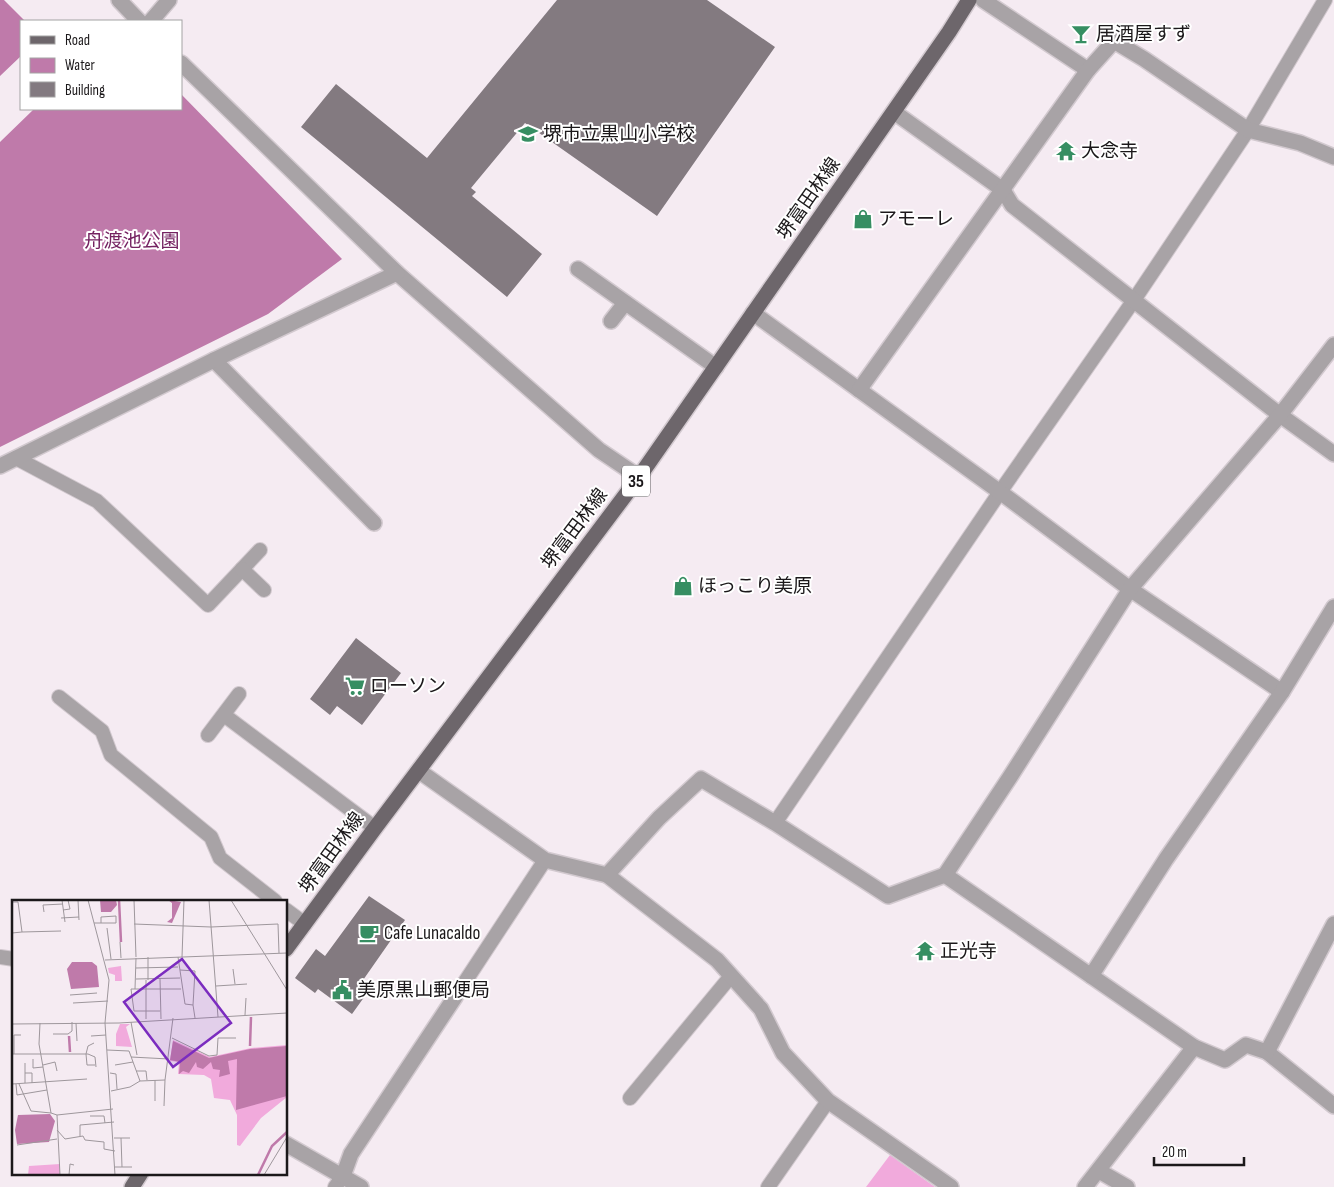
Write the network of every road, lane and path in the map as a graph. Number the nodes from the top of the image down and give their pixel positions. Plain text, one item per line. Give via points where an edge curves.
1 (119, 0) edge
2 (169, 0) edge
3 (970, 0) edge
4 (982, 0) edge
5 (1325, 0) edge
6 (138, 20) edge
7 (152, 20) edge
8 (182, 64) edge
9 (1088, 70) junction
10 (894, 112) junction
11 (1248, 130) junction
12 (1334, 157) edge
13 (1002, 190) junction
14 (578, 269) dead end
15 (397, 273) junction
16 (1134, 300) junction
17 (625, 303) junction
18 (753, 313) junction
19 (611, 321) dead end
20 (1334, 345) edge
21 (214, 360) junction
22 (716, 367) junction
23 (859, 390) junction
24 (1280, 415) junction
25 (1334, 454) edge
26 (16, 458) junction
27 (0, 466) edge
28 (639, 477) junction
29 (1000, 492) junction
30 (374, 523) dead end
31 (260, 550) dead end
32 (242, 569) junction
33 (1130, 589) junction
34 (264, 590) dead end
35 (1334, 607) edge
36 (1282, 692) junction
37 (239, 694) dead end
38 (59, 697) dead end
39 (224, 715) junction
40 (208, 735) dead end
41 (419, 771) junction
42 (775, 823) junction
43 (374, 828) junction
44 (545, 860) junction
45 (607, 875) junction
46 (945, 875) junction
47 (274, 900) edge
48 (288, 911) edge
49 (305, 924) junction
50 (1334, 924) edge
51 (288, 946) edge
52 (731, 976) junction
53 (1091, 976) junction
54 (455, 998) joint
55 (1194, 1047) junction
56 (1267, 1052) junction
57 (630, 1098) dead end
58 (828, 1101) junction
59 (1334, 1106) edge
60 (288, 1145) edge
61 (1099, 1171) junction
62 (140, 1174) edge
63 (339, 1182) edge
64 (132, 1187) edge
65 (360, 1187) edge
66 (768, 1187) edge
67 (951, 1187) edge
68 (1085, 1187) edge
69 (1127, 1187) edge

1 - 6 street
2 - 7 street
3 - 10 main road, 堺富田林線 / 35
4 - 9 street
5 - 11 lane
8 - 15 street
9 - 11 street via 1114,42
9 - 13 street
10 - 13 street
10 - 18 main road, 堺富田林線 / 35
11 - 12 street via 1300,143
11 - 16 lane
13 - 16 street via 1012,205
13 - 23 street
14 - 17 street
15 - 21 street
15 - 28 street via 598,450
16 - 24 street
16 - 29 lane
17 - 19 street
17 - 22 street
18 - 22 main road, 堺富田林線 / 35
18 - 23 street
20 - 24 street
21 - 26 street
21 - 30 street
22 - 28 main road, 堺富田林線 / 35
23 - 29 street
24 - 25 street
24 - 33 street
26 - 27 street
26 - 32 lane via 97,501 208,605
28 - 41 main road, 堺富田林線 / 35
29 - 33 street
29 - 42 lane
31 - 32 lane
32 - 34 lane
33 - 36 street
33 - 46 street
35 - 36 street
36 - 53 street via 1166,858
37 - 39 lane
38 - 47 lane via 102,731 111,755 211,837 220,858
39 - 40 lane
39 - 43 lane
41 - 43 main road, 堺富田林線 / 35
41 - 44 street
42 - 45 street via 701,779 659,818
42 - 46 street via 888,896
43 - 49 main road, 堺富田林線 / 35
44 - 45 street
44 - 54 lane
45 - 52 street via 717,960
46 - 53 street
48 - 49 lane
49 - 51 main road, 堺富田林線 / 35
50 - 56 street
52 - 57 lane
52 - 58 street via 761,1009 783,1053
53 - 55 street
54 - 63 street via 351,1154
55 - 56 street via 1225,1060 1246,1045
55 - 61 street
56 - 59 street
58 - 66 lane
58 - 67 street
60 - 63 street
61 - 68 street
61 - 69 street
62 - 64 main road
63 - 65 street

